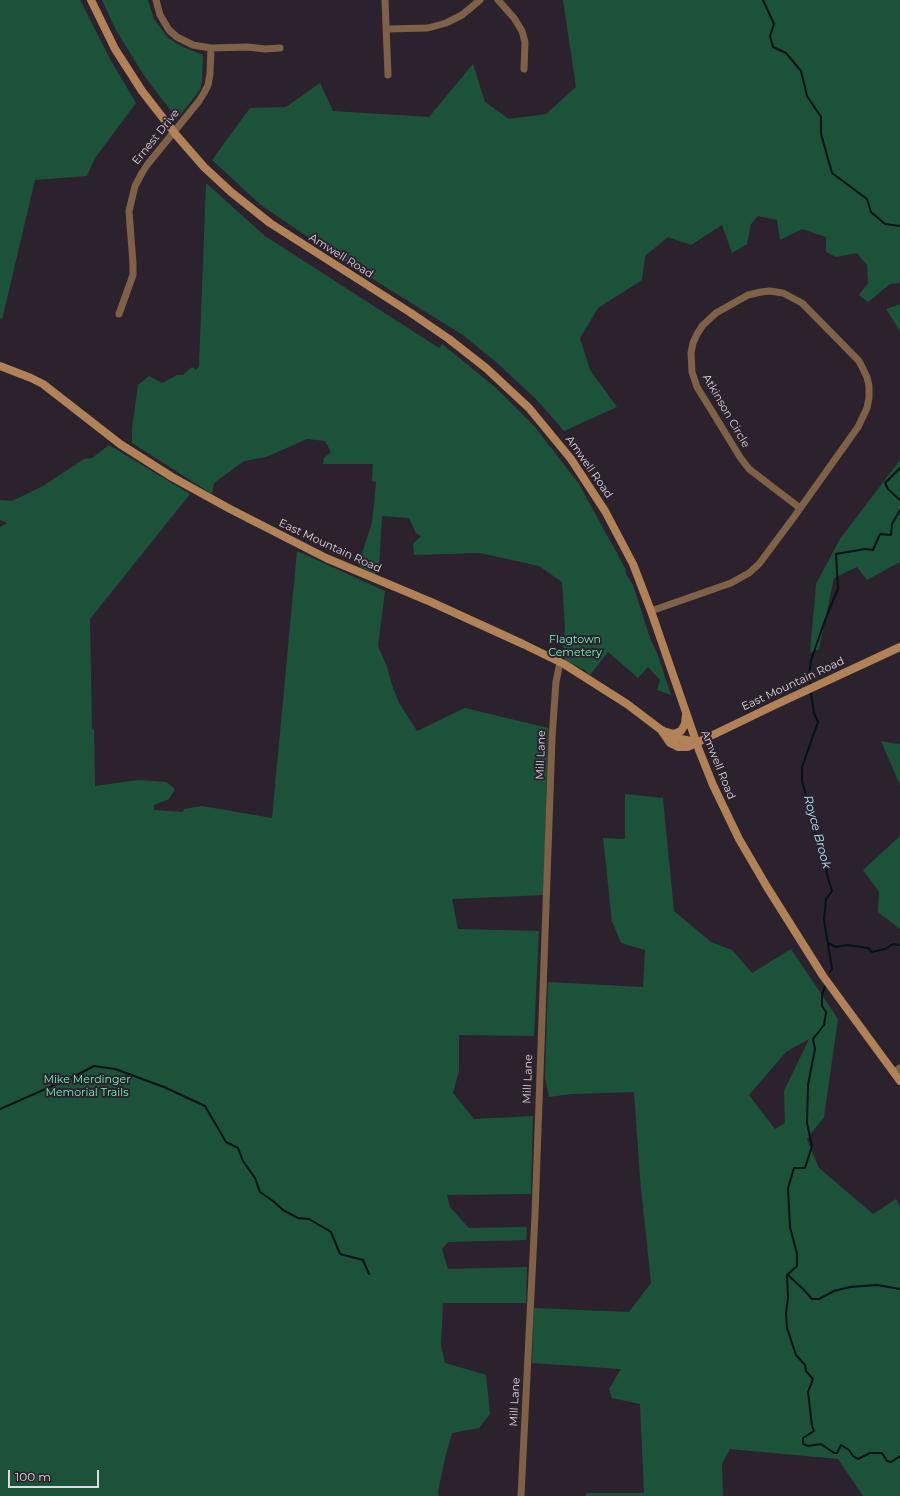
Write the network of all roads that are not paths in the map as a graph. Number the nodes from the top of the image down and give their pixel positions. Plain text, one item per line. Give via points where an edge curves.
1 (91, 0) edge
2 (156, 0) edge
3 (386, 0) edge
4 (480, 0) edge
5 (498, 0) edge
6 (387, 29) junction
7 (210, 48) junction
8 (280, 48) dead end
9 (524, 69) dead end
10 (388, 75) dead end
11 (174, 132) junction
12 (119, 314) dead end
13 (0, 366) edge
14 (800, 508) junction
15 (651, 611) junction
16 (900, 648) edge
17 (560, 662) junction
18 (686, 712) junction
19 (664, 731) junction
20 (696, 742) junction
21 (897, 1070) edge
22 (900, 1081) edge
23 (521, 1496) edge

1 - 11 main road, Amwell Road via 130,74
2 - 7 street via 160,15 176,36 193,45
3 - 6 street
4 - 6 street via 462,15 446,23 428,28
5 - 9 street via 522,31 525,42
6 - 10 street
7 - 8 street
7 - 11 street, Ernest Drive via 208,85 200,101
11 - 12 street, Ernest Drive via 142,173 132,195 129,219 133,275
11 - 15 main road, Amwell Road via 204,166 247,206 449,339 486,368 529,408 571,459 605,511 633,564
13 - 17 main road, East Mountain Road via 43,384 120,444 250,521 326,558 475,622
14 - 14 street, Atkinson Circle via 749,468 740,457 701,393 692,372 693,343 703,325 716,313 748,295 761,292 783,293 802,303 858,361 869,386 867,408 858,427
14 - 15 street, Atkinson Circle via 765,557 749,573 723,586
15 - 18 main road, Amwell Road
16 - 20 main road, East Mountain Road
17 - 19 main road, East Mountain Road via 627,704
17 - 23 street, Mill Lane via 552,738 535,1215
18 - 19 main road via 685,724 681,731 674,734
18 - 20 main road, Amwell Road
19 - 20 main road, East Mountain Road via 670,743 678,747 688,747
20 - 21 main road, Amwell Road via 722,805 752,863 823,976
21 - 22 main road, Amwell Road

